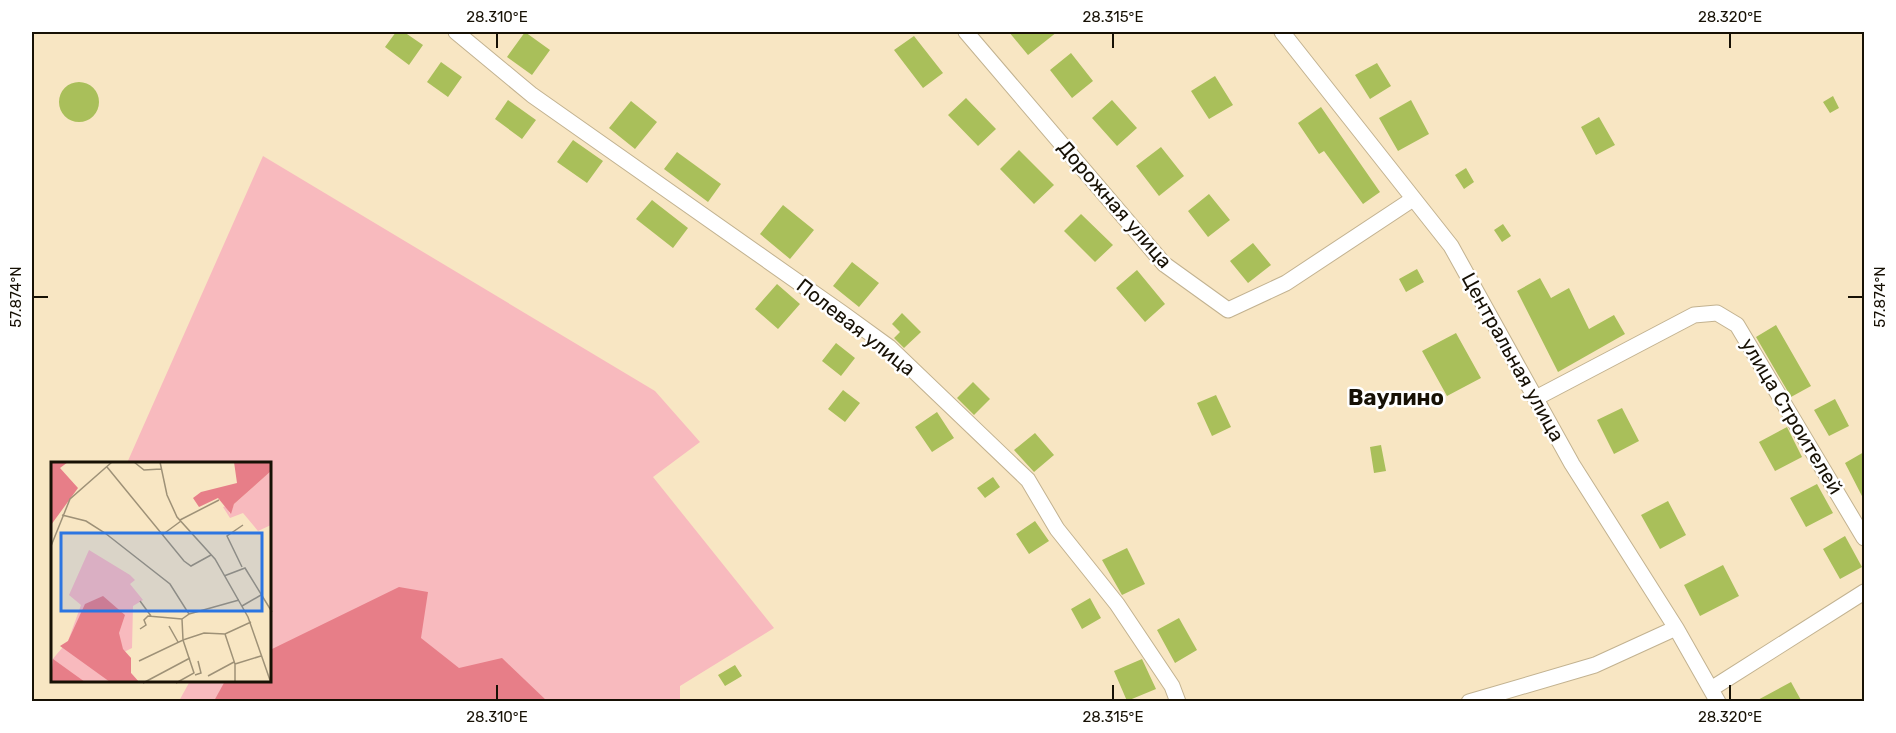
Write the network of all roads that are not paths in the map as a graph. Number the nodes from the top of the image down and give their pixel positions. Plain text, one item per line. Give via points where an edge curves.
1 (456, 32) edge
2 (966, 32) edge
3 (1282, 32) edge
4 (1413, 200) junction
5 (1536, 398) junction
6 (1864, 538) edge
7 (1864, 592) edge
8 (1676, 628) junction
9 (1714, 695) edge
10 (1178, 702) edge
11 (1469, 702) edge

1 - 10 street, Полевая улица via 532,95 852,320 932,387 1028,480 1057,529 1118,604 1172,686
2 - 4 street, Дорожная улица via 1164,264 1228,310 1286,283
3 - 4 street, Центральная улица
4 - 5 street, Центральная улица via 1452,246
5 - 6 street, улица Строителей via 1694,315 1717,313 1737,325
5 - 8 street, Центральная улица via 1572,464
7 - 9 street
8 - 9 street, Центральная улица
8 - 11 street via 1595,665

